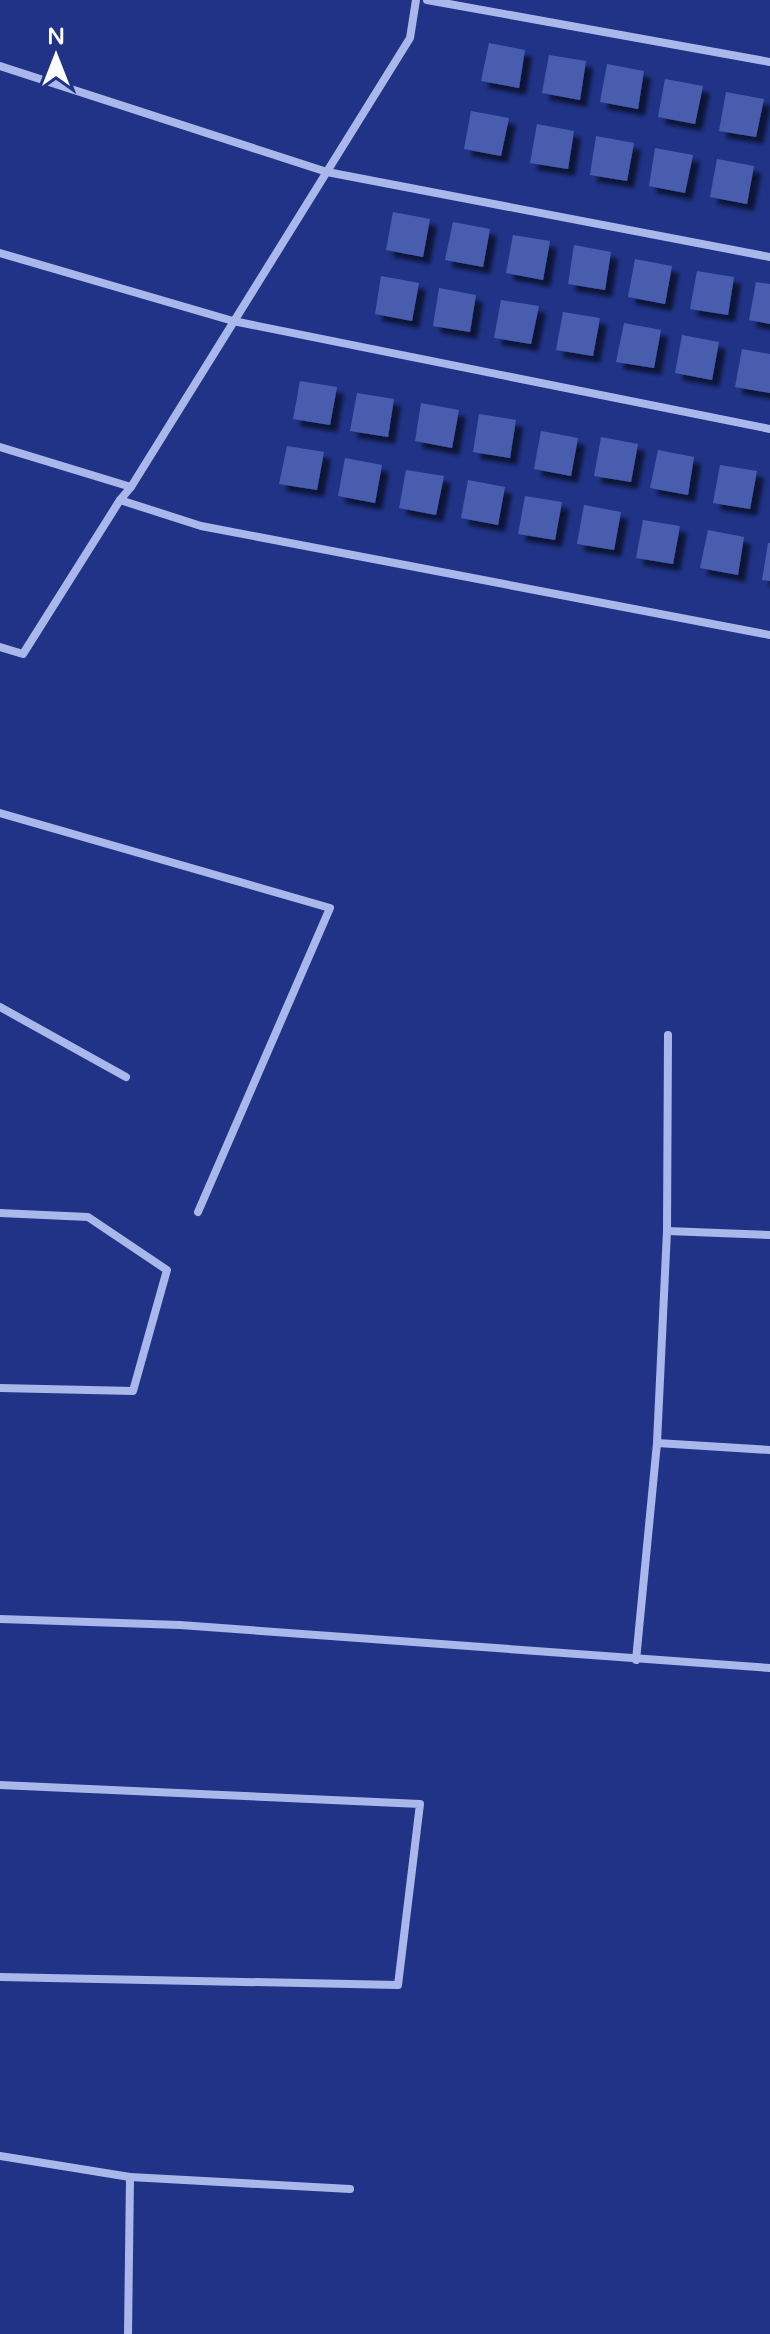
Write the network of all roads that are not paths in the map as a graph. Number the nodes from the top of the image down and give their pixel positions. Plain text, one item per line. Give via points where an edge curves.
1 (416, 0) edge
2 (427, 0) edge
3 (770, 62) edge
4 (0, 66) edge
5 (327, 172) junction
6 (0, 253) edge
7 (770, 257) edge
8 (233, 321) junction
9 (770, 429) edge
10 (0, 447) edge
11 (131, 487) junction
12 (120, 500) junction
13 (770, 635) edge
14 (0, 647) edge
15 (0, 813) edge
16 (0, 1007) edge
17 (668, 1035) dead end
18 (126, 1077) dead end
19 (198, 1212) dead end
20 (0, 1213) edge
21 (667, 1231) junction
22 (770, 1235) edge
23 (0, 1388) edge
24 (657, 1443) junction
25 (770, 1450) edge
26 (0, 1619) edge
27 (636, 1660) junction
28 (770, 1668) edge
29 (0, 1785) edge
30 (0, 1977) edge
31 (0, 2156) edge
32 (130, 2177) junction
33 (350, 2189) dead end
34 (128, 2334) edge

1 - 5 street via 410,38
2 - 3 street
4 - 5 street
5 - 7 street
5 - 8 street
6 - 8 street
8 - 9 street
8 - 11 street
10 - 11 street
11 - 12 street
12 - 13 street via 201,526
12 - 14 street via 23,654
15 - 19 street via 330,908
16 - 18 street
17 - 21 street
20 - 23 street via 88,1217 167,1270 133,1391
21 - 22 street
21 - 24 street
24 - 25 street
24 - 27 street
26 - 27 street via 180,1625
27 - 28 street
29 - 30 street via 420,1804 398,1985
31 - 32 street
32 - 33 street
32 - 34 street

